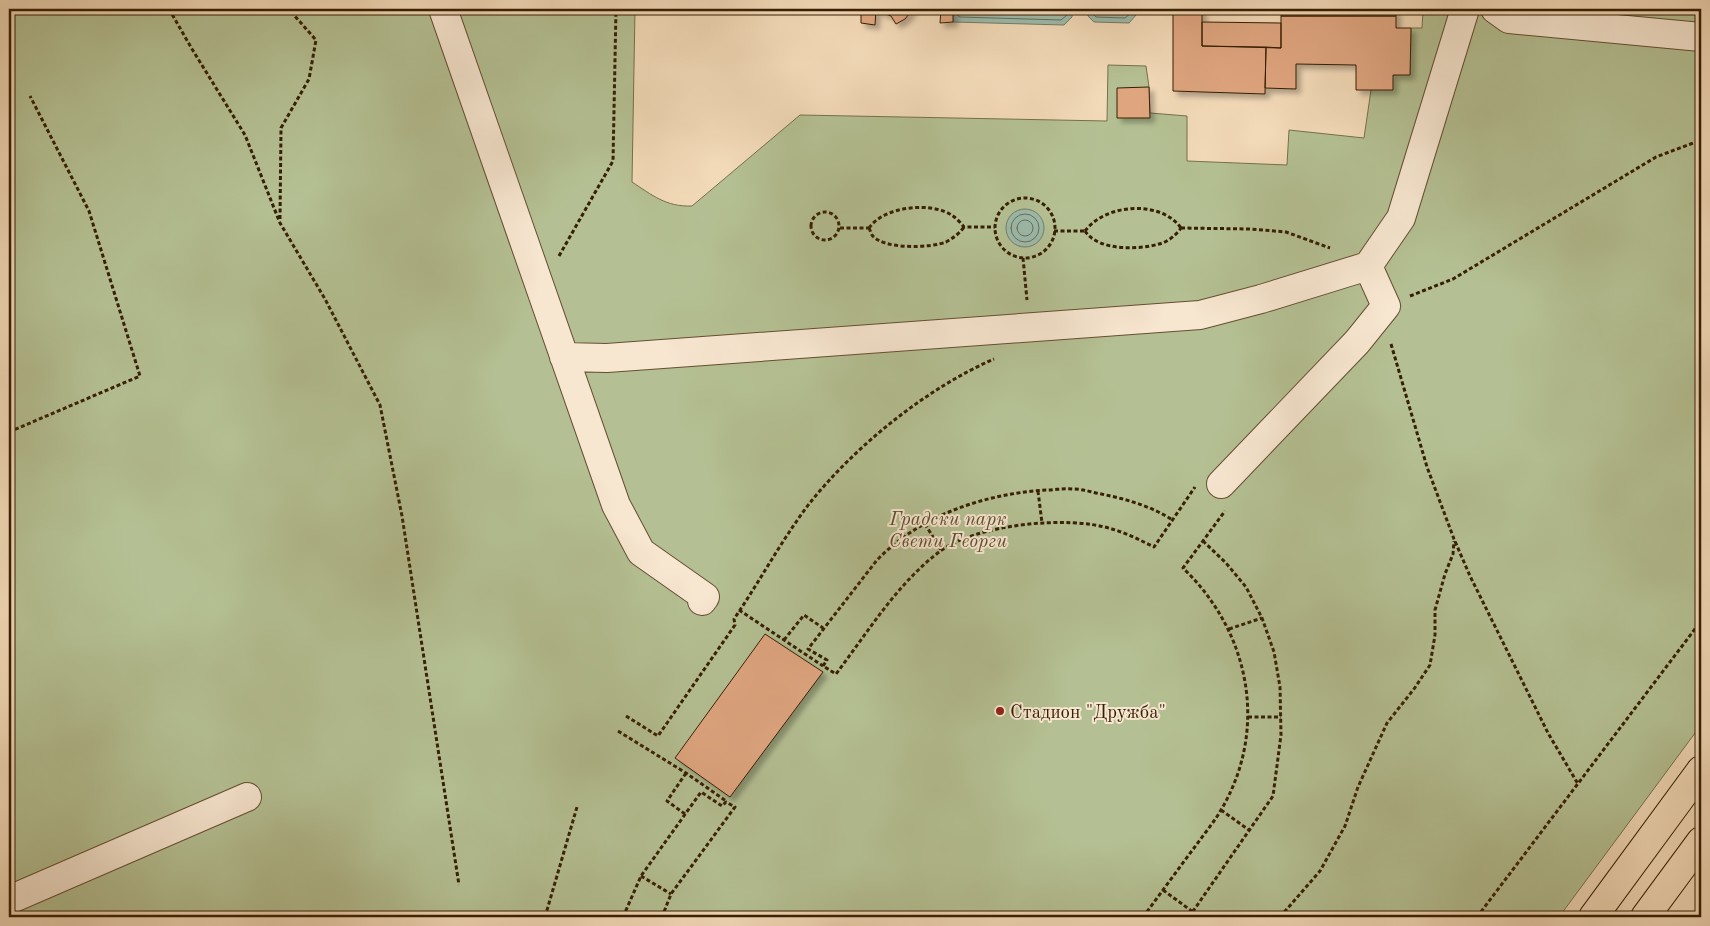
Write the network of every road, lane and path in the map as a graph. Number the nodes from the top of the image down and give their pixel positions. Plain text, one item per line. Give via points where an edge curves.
1 (170, 9) edge
2 (295, 9) edge
3 (444, 9) edge
4 (616, 9) edge
5 (1465, 9) edge
6 (1495, 9) edge
7 (1701, 37) edge
8 (30, 96) dead end
9 (1701, 140) edge
10 (280, 223) junction
11 (964, 227) junction
12 (995, 227) junction
13 (840, 228) junction
14 (869, 228) junction
15 (1181, 228) junction
16 (1054, 230) junction
17 (1085, 230) junction
18 (1023, 258) junction
19 (1368, 266) junction
20 (541, 290) junction
21 (1386, 306) junction
22 (1029, 326) junction
23 (564, 357) junction
24 (998, 357) dead end
25 (9, 432) edge
26 (1216, 490) junction
27 (1038, 491) junction
28 (1171, 519) junction
29 (1042, 523) junction
30 (925, 524) junction
31 (1454, 539) junction
32 (1204, 542) junction
33 (941, 550) junction
34 (702, 601) dead end
35 (739, 610) junction
36 (1262, 618) junction
37 (1701, 621) edge
38 (823, 628) junction
39 (1229, 629) junction
40 (784, 640) junction
41 (823, 666) junction
42 (626, 716) dead end
43 (1248, 718) junction
44 (1281, 718) junction
45 (618, 731) dead end
46 (1701, 770) edge
47 (686, 773) junction
48 (1578, 784) junction
49 (247, 798) dead end
50 (726, 802) junction
51 (577, 807) dead end
52 (1221, 810) junction
53 (685, 814) junction
54 (1249, 830) junction
55 (1701, 841) edge
56 (641, 876) junction
57 (459, 885) dead end
58 (1163, 890) junction
59 (671, 894) junction
60 (9, 900) edge
61 (1193, 912) junction
62 (544, 917) edge
63 (623, 917) edge
64 (662, 917) edge
65 (1143, 917) edge
66 (1189, 917) edge
67 (1280, 917) edge
68 (1477, 917) edge
69 (1593, 917) edge
70 (1645, 917) edge

1 - 10 path via 245,135
2 - 10 path via 293,14 316,40 309,79 281,128
3 - 20 lane
4 - 20 path via 613,161
5 - 19 lane via 1401,218
6 - 7 lane via 1510,19
8 - 25 path via 89,211 140,376
9 - 21 path via 1656,157 1453,279
10 - 57 path via 325,299 380,405 402,516
11 - 12 path
11 - 14 path via 952,215 939,210 908,208 886,215
11 - 14 path via 944,243 919,246 883,242 873,236
12 - 16 path via 1007,204 1024,198 1034,200 1049,210
12 - 18 path via 1001,246 1008,253
13 - 13 path via 827,240 812,234 810,226 818,212 826,211 834,214
13 - 14 path
15 - 17 path via 1161,244 1136,247 1100,243 1090,238
15 - 17 path via 1170,216 1156,211 1125,209 1103,216
15 - 19 path via 1286,232 1322,244
16 - 17 path
16 - 18 path via 1049,246 1043,252
18 - 22 path
19 - 21 lane
19 - 22 lane via 1200,315
20 - 23 lane
21 - 26 lane via 1357,342
21 - 31 path via 1400,381
22 - 23 lane via 607,358
23 - 34 lane via 616,505 641,552 705,597
24 - 35 path via 972,368 933,392 860,451 810,503
26 - 28 path
26 - 32 path
27 - 28 path via 1074,488 1118,498
27 - 29 path
27 - 30 path via 982,500
28 - 29 path via 1154,547 1111,528 1074,522
29 - 33 path via 994,529
30 - 33 path
30 - 38 path via 877,560
31 - 48 path via 1548,733
31 - 67 path via 1453,554 1435,610 1430,665 1387,723 1358,787 1345,826 1320,871
32 - 36 path via 1246,587
32 - 39 path via 1183,568 1198,582
33 - 41 path via 898,590 836,674
35 - 40 path
35 - 42 path via 734,625 658,736
36 - 39 path
36 - 44 path via 1274,652
37 - 48 path
38 - 40 path via 804,614
38 - 41 path via 808,649 827,660
39 - 43 path via 1241,661
40 - 41 path
43 - 44 path
43 - 52 path via 1240,771
44 - 54 path via 1282,735 1273,796
45 - 47 path
46 - 69 main road
47 - 50 path
47 - 53 path via 667,801
48 - 68 path
49 - 60 lane
50 - 53 path via 722,806 701,792
50 - 59 path via 734,807
51 - 62 path
52 - 54 path
52 - 58 path
53 - 56 path
54 - 61 path
55 - 70 main road
56 - 59 path
56 - 63 path
58 - 61 path
58 - 65 path
59 - 64 path
61 - 66 path

